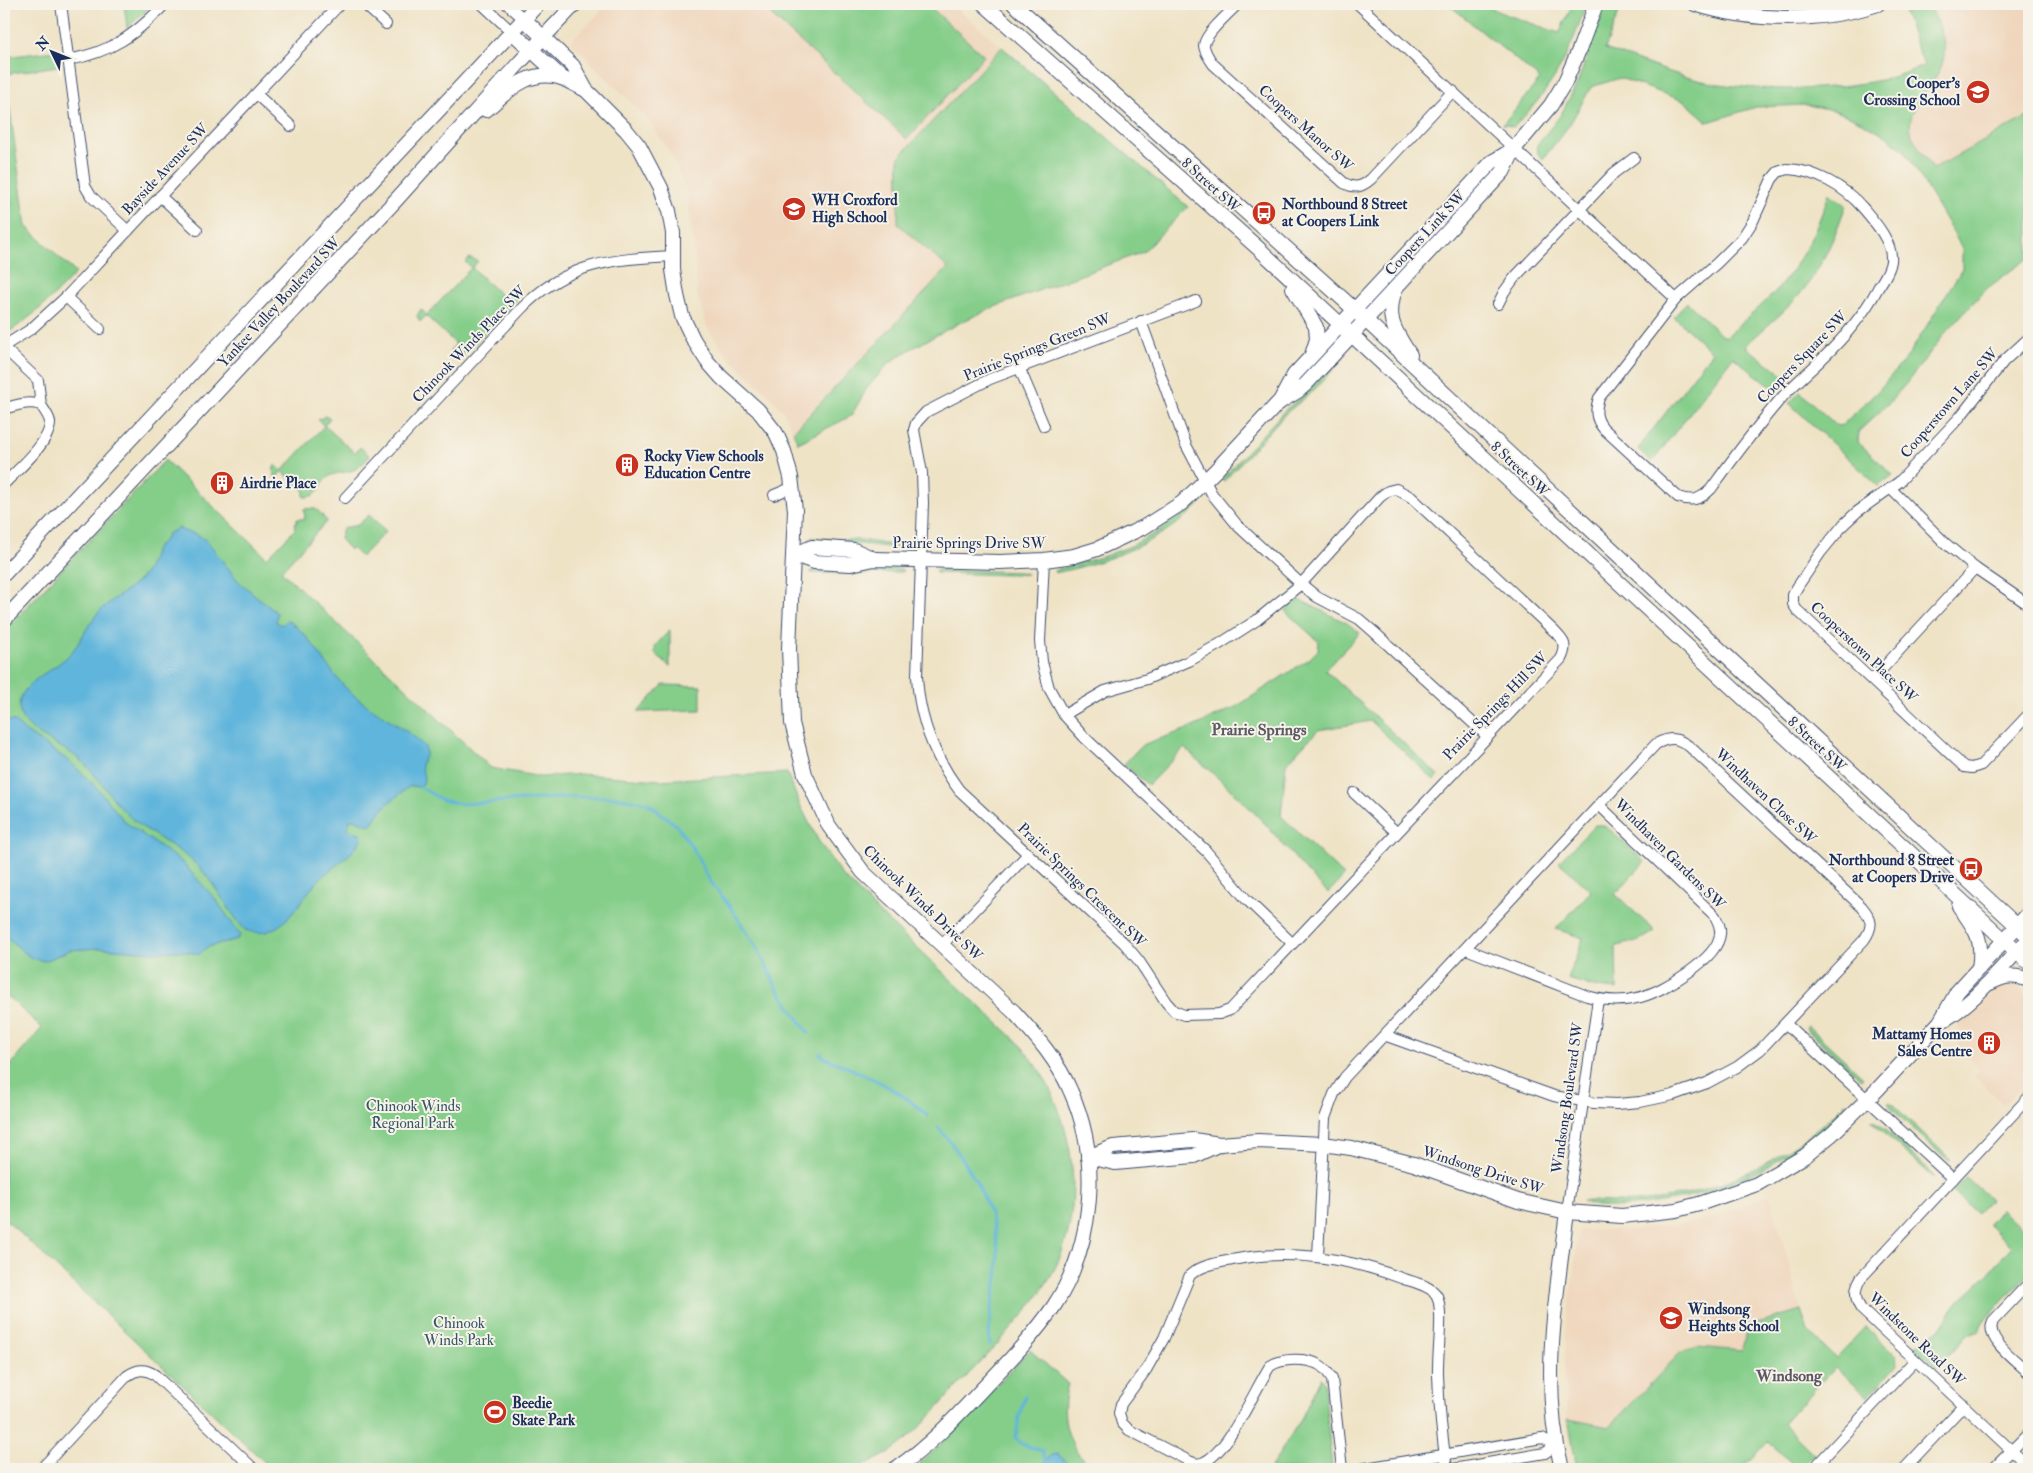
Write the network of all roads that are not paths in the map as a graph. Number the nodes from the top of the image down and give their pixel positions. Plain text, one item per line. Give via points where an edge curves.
1 (61, 4) edge
2 (165, 4) edge
3 (340, 4) edge
4 (364, 4) edge
5 (482, 4) edge
6 (506, 4) edge
7 (538, 4) edge
8 (575, 4) edge
9 (984, 4) edge
10 (1014, 4) edge
11 (1238, 4) edge
12 (1358, 4) edge
13 (1596, 4) edge
14 (1695, 4) edge
15 (1878, 4) edge
16 (524, 20) junction
17 (386, 24) dead end
18 (512, 32) junction
19 (543, 38) junction
20 (532, 50) junction
21 (68, 60) junction
22 (562, 78) junction
23 (586, 90) junction
24 (1453, 91) junction
25 (256, 94) junction
26 (291, 126) dead end
27 (448, 144) junction
28 (1515, 148) junction
29 (1634, 158) dead end
30 (160, 196) junction
31 (1580, 209) junction
32 (197, 230) dead end
33 (128, 231) junction
34 (673, 256) junction
35 (1284, 272) junction
36 (1396, 288) junction
37 (66, 297) junction
38 (1676, 299) junction
39 (1196, 301) dead end
40 (1498, 304) dead end
41 (1354, 310) junction
42 (1141, 321) junction
43 (1365, 321) junction
44 (1341, 325) junction
45 (100, 329) dead end
46 (1352, 335) junction
47 (2029, 338) edge
48 (4, 347) edge
49 (1312, 356) junction
50 (1019, 367) junction
51 (1420, 371) junction
52 (1278, 403) junction
53 (41, 405) junction
54 (4, 409) edge
55 (1044, 426) dead end
56 (1205, 482) junction
57 (4, 484) edge
58 (792, 487) junction
59 (1891, 489) junction
60 (774, 495) dead end
61 (345, 498) dead end
62 (794, 555) junction
63 (921, 559) junction
64 (1044, 560) junction
65 (1975, 568) junction
66 (4, 574) edge
67 (1301, 584) junction
68 (2029, 605) edge
69 (4, 620) edge
70 (1872, 680) junction
71 (2029, 714) edge
72 (1064, 715) junction
73 (1487, 736) junction
74 (1354, 793) dead end
75 (1600, 806) junction
76 (1396, 832) junction
77 (1028, 854) junction
78 (1943, 883) junction
79 (2029, 913) edge
80 (2018, 926) junction
81 (2029, 937) edge
82 (2004, 940) junction
83 (1292, 943) junction
84 (942, 946) junction
85 (1466, 949) junction
86 (2017, 952) junction
87 (2029, 963) edge
88 (1979, 968) junction
89 (2029, 980) edge
90 (1985, 986) junction
91 (1598, 999) junction
92 (1940, 1022) junction
93 (1786, 1024) junction
94 (1384, 1035) junction
95 (2029, 1097) edge
96 (1868, 1100) junction
97 (1584, 1101) junction
98 (1323, 1144) junction
99 (1088, 1157) junction
100 (1953, 1179) junction
101 (1567, 1212) junction
102 (1318, 1256) junction
103 (2029, 1285) edge
104 (1915, 1360) junction
105 (2029, 1373) edge
106 (1964, 1405) junction
107 (2029, 1433) edge
108 (1556, 1445) junction
109 (2012, 1450) junction
110 (1445, 1454) junction
111 (246, 1467) edge
112 (2029, 1467) edge
113 (899, 1468) edge
114 (41, 1469) edge
115 (1342, 1469) edge
116 (1360, 1469) edge
117 (1448, 1469) edge
118 (1453, 1469) edge
119 (1562, 1469) edge
120 (1813, 1469) edge
121 (1904, 1469) edge
122 (1994, 1469) edge

1 - 21 street
2 - 21 street via 127,39 90,56
3 - 25 street, Bayside Avenue SW
4 - 17 street
5 - 18 street
6 - 16 street
7 - 16 main road, Yankee Valley Boulevard SW
8 - 19 main road, Yankee Valley Boulevard SW
9 - 35 main road, 8 Street SW
10 - 41 main road, 8 Street SW
11 - 24 street, Coopers Manor SW via 1207,37 1204,45 1206,54 1213,64 1351,187 1358,187 1371,179
12 - 24 street
13 - 28 main road, Coopers Link SW via 1565,82 1551,105
14 - 15 main road via 1737,14 1774,18 1810,17
16 - 18 main road, Yankee Valley Boulevard SW
16 - 19 main road, Chinook Winds Drive SW
18 - 20 main road, Chinook Winds Drive SW
18 - 66 main road, Yankee Valley Boulevard SW
19 - 20 main road, Yankee Valley Boulevard SW
19 - 23 main road, Chinook Winds Drive SW via 573,66
20 - 22 main road, Chinook Winds Drive SW
20 - 27 main road, Yankee Valley Boulevard SW
21 - 33 street via 85,186 91,196
22 - 23 main road, Chinook Winds Drive SW
22 - 27 main road via 550,74 526,79
23 - 34 main road, Chinook Winds Drive SW via 626,130 649,164 669,211
24 - 28 street
25 - 26 street
25 - 30 street, Bayside Avenue SW
27 - 69 main road, Yankee Valley Boulevard SW
28 - 31 street
28 - 36 main road, Coopers Link SW via 1503,172
28 - 41 main road, Coopers Link SW via 1492,162
29 - 31 street via 1614,173
30 - 32 street
30 - 33 street, Bayside Avenue SW
31 - 38 street
31 - 40 street via 1516,277
33 - 37 street, Bayside Avenue SW
34 - 58 main road, Chinook Winds Drive SW via 676,295 693,339 707,361 758,410 776,433 784,451
34 - 61 street, Chinook Winds Place SW via 596,264 541,291
35 - 44 main road, 8 Street SW
35 - 49 main road via 1316,327 1317,339
36 - 43 main road, Coopers Link SW
36 - 51 main road via 1390,315 1393,328
37 - 45 street
37 - 48 street, Bayside Avenue SW via 31,329
38 - 38 street, Coopers Square SW via 1732,250 1753,221 1772,179 1787,169 1820,177 1848,193 1873,219 1891,257 1889,269 1854,326 1778,401 1711,489 1697,500 1678,497 1603,428 1596,413 1599,398
39 - 42 street, Prairie Springs Green SW
41 - 43 main road, 8 Street SW
41 - 44 main road, Coopers Link SW
42 - 50 street, Prairie Springs Green SW
42 - 56 street via 1186,445
43 - 46 main road, Coopers Link SW
43 - 51 main road, 8 Street SW
44 - 46 main road, 8 Street SW
44 - 49 main road, Prairie Springs Drive SW
46 - 52 main road, Prairie Springs Drive SW via 1302,388
46 - 78 main road, 8 Street SW
47 - 59 street, Cooperstown Lane SW via 2004,361 1945,433
48 - 53 street via 38,380
49 - 52 main road, Prairie Springs Drive SW via 1288,383
50 - 55 street
50 - 63 street, Prairie Springs Green SW via 926,412 916,423 914,430 922,473
51 - 80 main road, 8 Street SW
52 - 56 main road, Prairie Springs Drive SW
53 - 54 street via 22,403
53 - 57 street via 50,422 48,433
56 - 64 main road, Prairie Springs Drive SW via 1162,517 1123,538 1074,556
56 - 67 street via 1238,526
58 - 60 street
58 - 62 main road, Chinook Winds Drive SW
59 - 65 street
59 - 70 street, Cooperstown Place SW via 1844,524 1821,552 1793,596 1797,610
62 - 63 main road, Prairie Springs Drive SW via 812,547 854,550 874,558
62 - 84 main road, Chinook Winds Drive SW via 789,648 790,704 809,783 829,826 863,872
63 - 64 main road, Prairie Springs Drive SW
63 - 77 street, Prairie Springs Crescent SW via 917,676 924,726 945,772 959,790
64 - 72 street via 1042,662 1049,688
65 - 68 street
65 - 70 street
67 - 72 street via 1257,620 1218,646 1167,671 1105,691
67 - 73 street via 1317,597 1358,619
67 - 73 street, Prairie Springs Hill SW via 1380,497 1396,489 1411,498 1554,630 1564,644 1561,659
70 - 71 street, Cooperstown Place SW via 1964,767 1981,765
72 - 83 street via 1206,851 1246,899
73 - 76 street, Prairie Springs Hill SW
74 - 76 street
75 - 85 street, Windhaven Close SW
75 - 91 street, Windhaven Gardens SW via 1715,916 1720,935 1716,945 1696,966 1662,990 1627,1000
75 - 93 street, Windhaven Close SW via 1656,744 1668,738 1683,741 1862,907 1870,917 1870,932
76 - 83 street, Prairie Springs Hill SW
77 - 83 street, Prairie Springs Crescent SW via 1124,943 1170,1007 1179,1014 1219,1014 1230,1010
77 - 84 street
78 - 82 main road, 8 Street SW
78 - 88 main road via 1976,932 1982,953
79 - 80 main road, Windsong Drive SW
80 - 81 main road, 8 Street SW
80 - 82 main road, Windsong Drive SW
81 - 86 main road, Windsong Drive SW
82 - 86 main road, 8 Street SW
82 - 88 main road, Windsong Drive SW
84 - 99 main road, Chinook Winds Drive SW via 1014,1012 1060,1069 1072,1092
85 - 91 street, Windhaven Gardens SW
85 - 94 street, Windhaven Close SW
86 - 87 main road, 8 Street SW
86 - 90 main road, Windsong Drive SW
88 - 92 main road, Windsong Drive SW via 1957,992
89 - 90 main road via 2008,976
90 - 92 main road, Windsong Drive SW via 1962,1009
91 - 97 street, Windsong Boulevard SW
92 - 96 main road, Windsong Drive SW
93 - 96 street
93 - 97 street, Windhaven Close SW via 1760,1050 1707,1083 1640,1102
94 - 97 street, Windhaven Close SW via 1554,1096
94 - 98 street, Windhaven Close SW via 1345,1077 1334,1094 1325,1118
95 - 100 street, Windstone Road SW
96 - 100 street
96 - 101 main road, Windsong Drive SW via 1805,1156 1757,1184 1734,1193 1652,1213 1622,1216
97 - 101 street, Windsong Boulevard SW
98 - 99 main road, Windsong Drive SW via 1258,1141 1220,1144 1193,1140 1113,1147
98 - 101 main road, Windsong Drive SW via 1414,1164 1518,1201
98 - 102 street, Windhaven Close SW
99 - 113 main road, Chinook Winds Drive SW via 1088,1212 1082,1244 1073,1272 1054,1306 1030,1337 956,1417
100 - 104 street, Windstone Road SW via 1855,1286 1861,1309
101 - 108 main road, Windsong Boulevard SW via 1550,1353 1550,1392
102 - 110 street via 1381,1270 1435,1293 1440,1304 1438,1373
102 - 115 street via 1255,1256 1198,1268 1190,1275 1164,1338 1121,1404 1119,1413 1129,1430 1197,1464 1215,1454 1227,1438 1270,1366 1290,1360 1319,1364 1332,1379
103 - 105 street via 1990,1327 1994,1339
104 - 106 street, Windstone Road SW
104 - 120 street
106 - 109 street, Windstone Road SW
106 - 121 street
107 - 109 street
108 - 110 street via 1542,1438
108 - 118 street via 1544,1453
108 - 119 main road, Windsong Boulevard SW
109 - 112 street, Windstone Road SW
109 - 122 street
110 - 116 street
110 - 117 street
111 - 114 street via 155,1376 142,1370 127,1376

